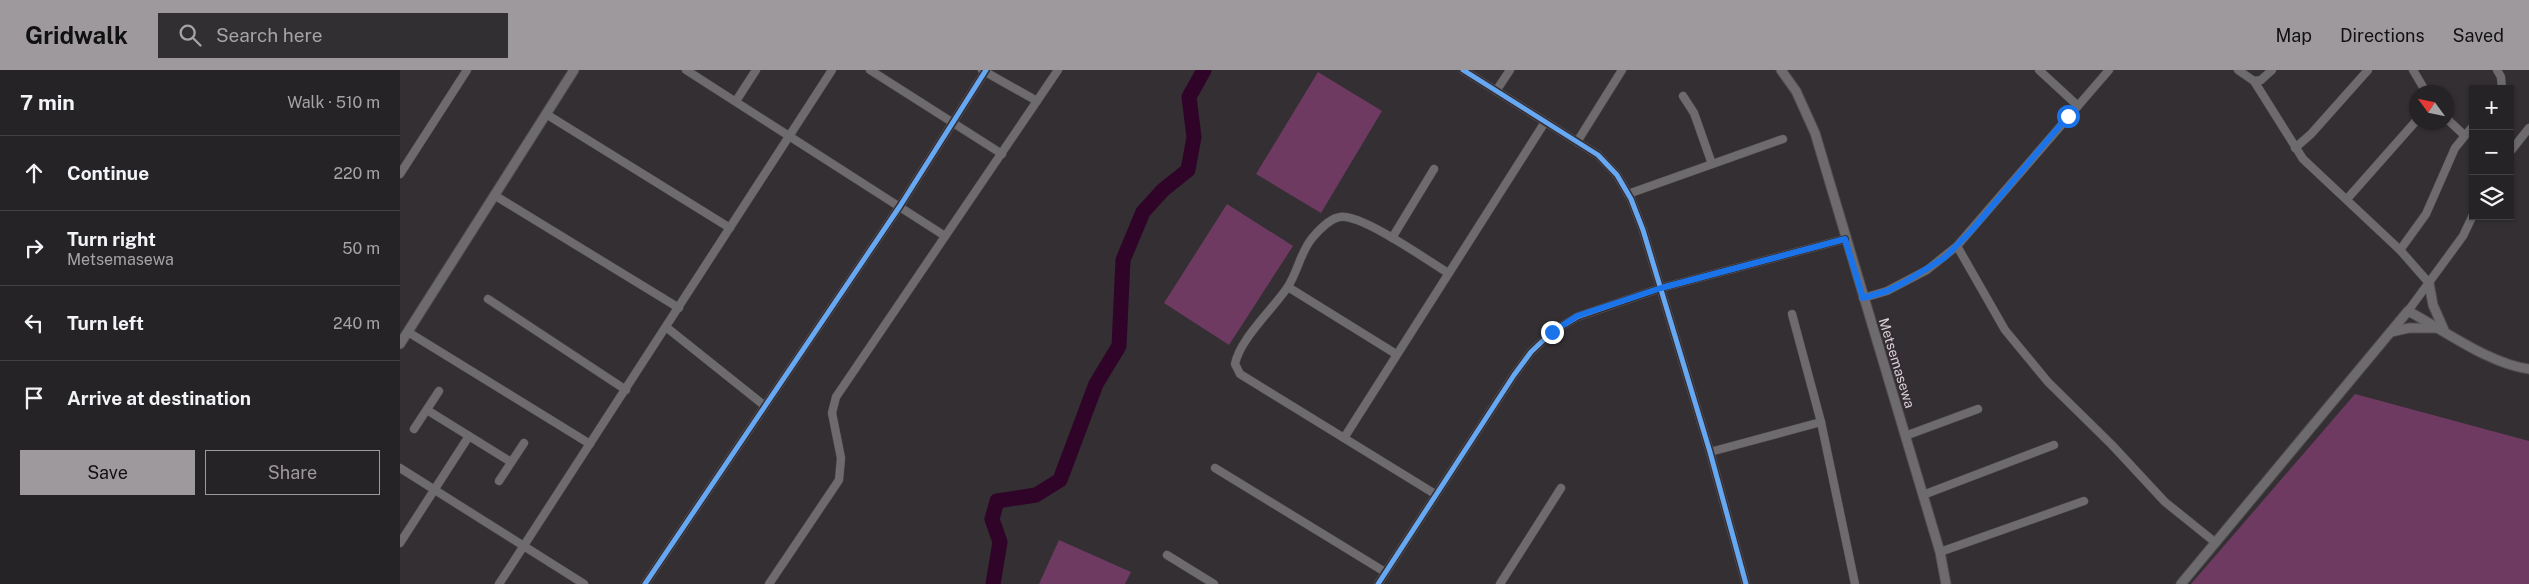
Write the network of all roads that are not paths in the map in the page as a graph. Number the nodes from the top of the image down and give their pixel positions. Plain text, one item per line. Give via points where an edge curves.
1 (467, 70) edge
2 (574, 70) edge
3 (686, 70) edge
4 (756, 70) edge
5 (832, 70) edge
6 (870, 70) edge
7 (984, 70) edge
8 (1058, 70) edge
9 (1463, 70) edge
10 (1510, 70) edge
11 (1622, 70) edge
12 (1781, 70) edge
13 (2039, 70) edge
14 (2109, 70) edge
15 (2238, 70) edge
16 (2272, 70) edge
17 (2368, 70) edge
18 (2413, 70) edge
19 (2497, 70) edge
20 (2254, 82) junction
21 (2422, 85) edge
22 (2502, 85) edge
23 (1496, 91) junction
24 (1683, 96) dead end
25 (736, 101) junction
26 (1037, 101) junction
27 (2078, 106) junction
28 (546, 114) junction
29 (1545, 122) junction
30 (954, 123) junction
31 (2454, 126) edge
32 (2409, 128) edge
33 (2529, 128) edge
34 (2469, 130) edge
35 (790, 135) junction
36 (2464, 135) junction
37 (1783, 139) dead end
38 (1577, 142) junction
39 (2514, 147) edge
40 (2295, 148) junction
41 (1002, 154) junction
42 (400, 158) edge
43 (407, 163) junction
44 (1712, 164) junction
45 (1434, 169) dead end
46 (400, 174) edge
47 (1628, 194) junction
48 (494, 195) junction
49 (2347, 199) junction
50 (900, 206) junction
51 (2471, 220) edge
52 (730, 228) junction
53 (946, 236) junction
54 (1392, 238) junction
55 (1845, 239) junction
56 (1957, 246) junction
57 (2400, 250) junction
58 (1448, 273) junction
59 (2429, 283) junction
60 (1288, 287) junction
61 (1661, 288) junction
62 (1863, 298) junction
63 (488, 299) dead end
64 (679, 308) junction
65 (2408, 311) junction
66 (1792, 314) dead end
67 (666, 327) junction
68 (2443, 330) junction
69 (408, 332) junction
70 (2391, 332) junction
71 (400, 344) edge
72 (1396, 354) junction
73 (2529, 369) edge
74 (626, 390) junction
75 (439, 391) dead end
76 (764, 406) junction
77 (1978, 408) dead end
78 (427, 410) junction
79 (1821, 422) junction
80 (414, 429) dead end
81 (470, 436) junction
82 (1905, 436) junction
83 (1344, 438) junction
84 (524, 443) dead end
85 (590, 444) junction
86 (2054, 445) dead end
87 (1710, 452) junction
88 (511, 462) junction
89 (400, 468) edge
90 (1215, 468) dead end
91 (499, 481) dead end
92 (1561, 488) dead end
93 (434, 490) junction
94 (1435, 494) junction
95 (1923, 495) junction
96 (2084, 501) dead end
97 (2216, 543) junction
98 (400, 544) edge
99 (524, 546) junction
100 (1940, 552) junction
101 (1167, 555) dead end
102 (1386, 572) junction
103 (499, 584) edge
104 (584, 584) edge
105 (645, 584) edge
106 (769, 584) edge
107 (1214, 584) edge
108 (1378, 584) edge
109 (1500, 584) edge
110 (1746, 584) edge
111 (1855, 584) edge
112 (1946, 584) edge
113 (2181, 584) edge

1 - 43 street
2 - 28 street
3 - 25 street
4 - 25 street
5 - 35 street
6 - 30 street
7 - 26 street
7 - 30 street
8 - 26 street
9 - 23 street
10 - 23 street
11 - 38 street
12 - 55 street, Metsemasewa via 1796,92 1815,134
13 - 27 street
14 - 27 street
15 - 20 street
16 - 20 street
17 - 40 street
18 - 21 street
19 - 22 street
20 - 40 street
23 - 29 street
24 - 44 street via 1694,113
25 - 35 street
26 - 41 street
27 - 56 street
28 - 48 street
28 - 52 street
29 - 38 street
29 - 58 street
30 - 41 street
30 - 50 street
31 - 36 street
32 - 49 street
33 - 39 street
34 - 36 street
35 - 50 street
35 - 52 street
36 - 57 street via 2426,214
37 - 44 street
38 - 47 street via 1598,155 1617,175
40 - 49 street
41 - 53 street
42 - 43 street
43 - 46 street
44 - 47 street
45 - 54 street
47 - 61 street
48 - 64 street
48 - 69 street
49 - 57 street
50 - 53 street
50 - 76 street
51 - 59 street
52 - 64 street
53 - 106 street via 836,397 832,413 841,458 839,480
54 - 58 street
54 - 60 street via 1352,217 1339,217 1312,238
55 - 61 street
55 - 62 street, Metsemasewa
56 - 62 street via 1927,270 1887,291
56 - 97 street via 2005,330 2048,382 2165,502
57 - 59 street
58 - 72 street
59 - 65 street
59 - 68 street via 2432,305
60 - 72 street
60 - 83 street via 1242,348 1236,368
61 - 87 street
61 - 94 street via 1577,316 1552,332 1514,375
62 - 82 street, Metsemasewa
63 - 74 street
64 - 67 street
65 - 68 street
65 - 70 street
66 - 79 street
67 - 74 street
67 - 76 street
68 - 70 street via 2428,327
68 - 73 street via 2474,349 2510,365
69 - 71 street
69 - 85 street
70 - 97 street
72 - 83 street
74 - 85 street
75 - 78 street
76 - 105 street
77 - 82 street
78 - 80 street
78 - 81 street
79 - 87 street
79 - 111 street
81 - 88 street
81 - 93 street
82 - 95 street, Metsemasewa
83 - 94 street
84 - 88 street
85 - 99 street
86 - 95 street
87 - 110 street
88 - 91 street
89 - 93 street
90 - 102 street
92 - 109 street
93 - 98 street
93 - 99 street
94 - 102 street
95 - 100 street, Metsemasewa
96 - 100 street
97 - 113 street
99 - 103 street
99 - 104 street
100 - 112 street, Metsemasewa
101 - 107 street
102 - 108 street

